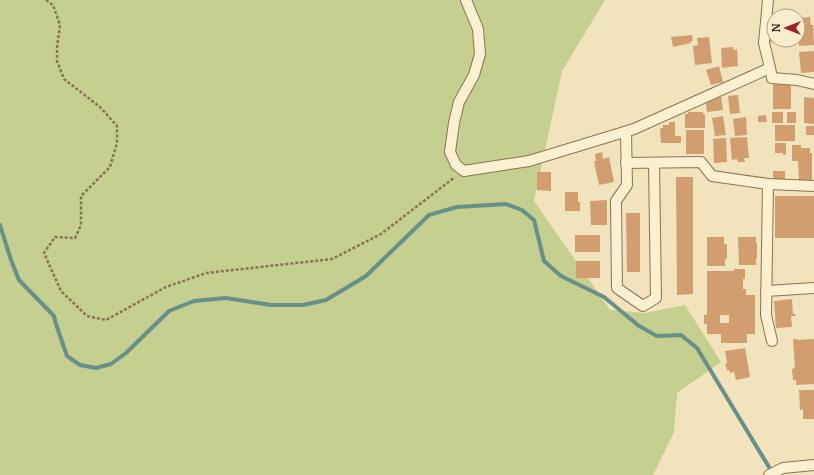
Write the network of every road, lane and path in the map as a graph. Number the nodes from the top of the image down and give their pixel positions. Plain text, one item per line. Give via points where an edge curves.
1 (46, 0) edge
2 (466, 0) edge
3 (768, 0) edge
4 (770, 68) junction
5 (814, 84) edge
6 (626, 132) junction
7 (626, 163) junction
8 (654, 163) junction
9 (464, 171) junction
10 (768, 184) junction
11 (814, 186) edge
12 (814, 288) edge
13 (766, 291) junction
14 (772, 341) dead end
15 (814, 465) edge
16 (769, 475) edge

1 - 9 path via 53,5 60,25 56,61 64,79 100,107 117,126 117,143 110,167 81,196 81,226 75,238 55,237 44,253 61,291 87,316 106,320 166,287 206,273 332,258 381,234
2 - 9 street via 478,29 480,54 474,75 459,102 450,152 456,165
3 - 4 street via 764,43
4 - 5 street via 772,78
4 - 6 street
6 - 7 street
6 - 9 street via 529,161
7 - 8 street
7 - 8 street via 627,185 616,201 617,288 643,306 656,298
8 - 10 street via 701,162 712,176
10 - 11 street
10 - 13 street
12 - 13 street
13 - 14 street via 766,315
15 - 16 street via 783,468

